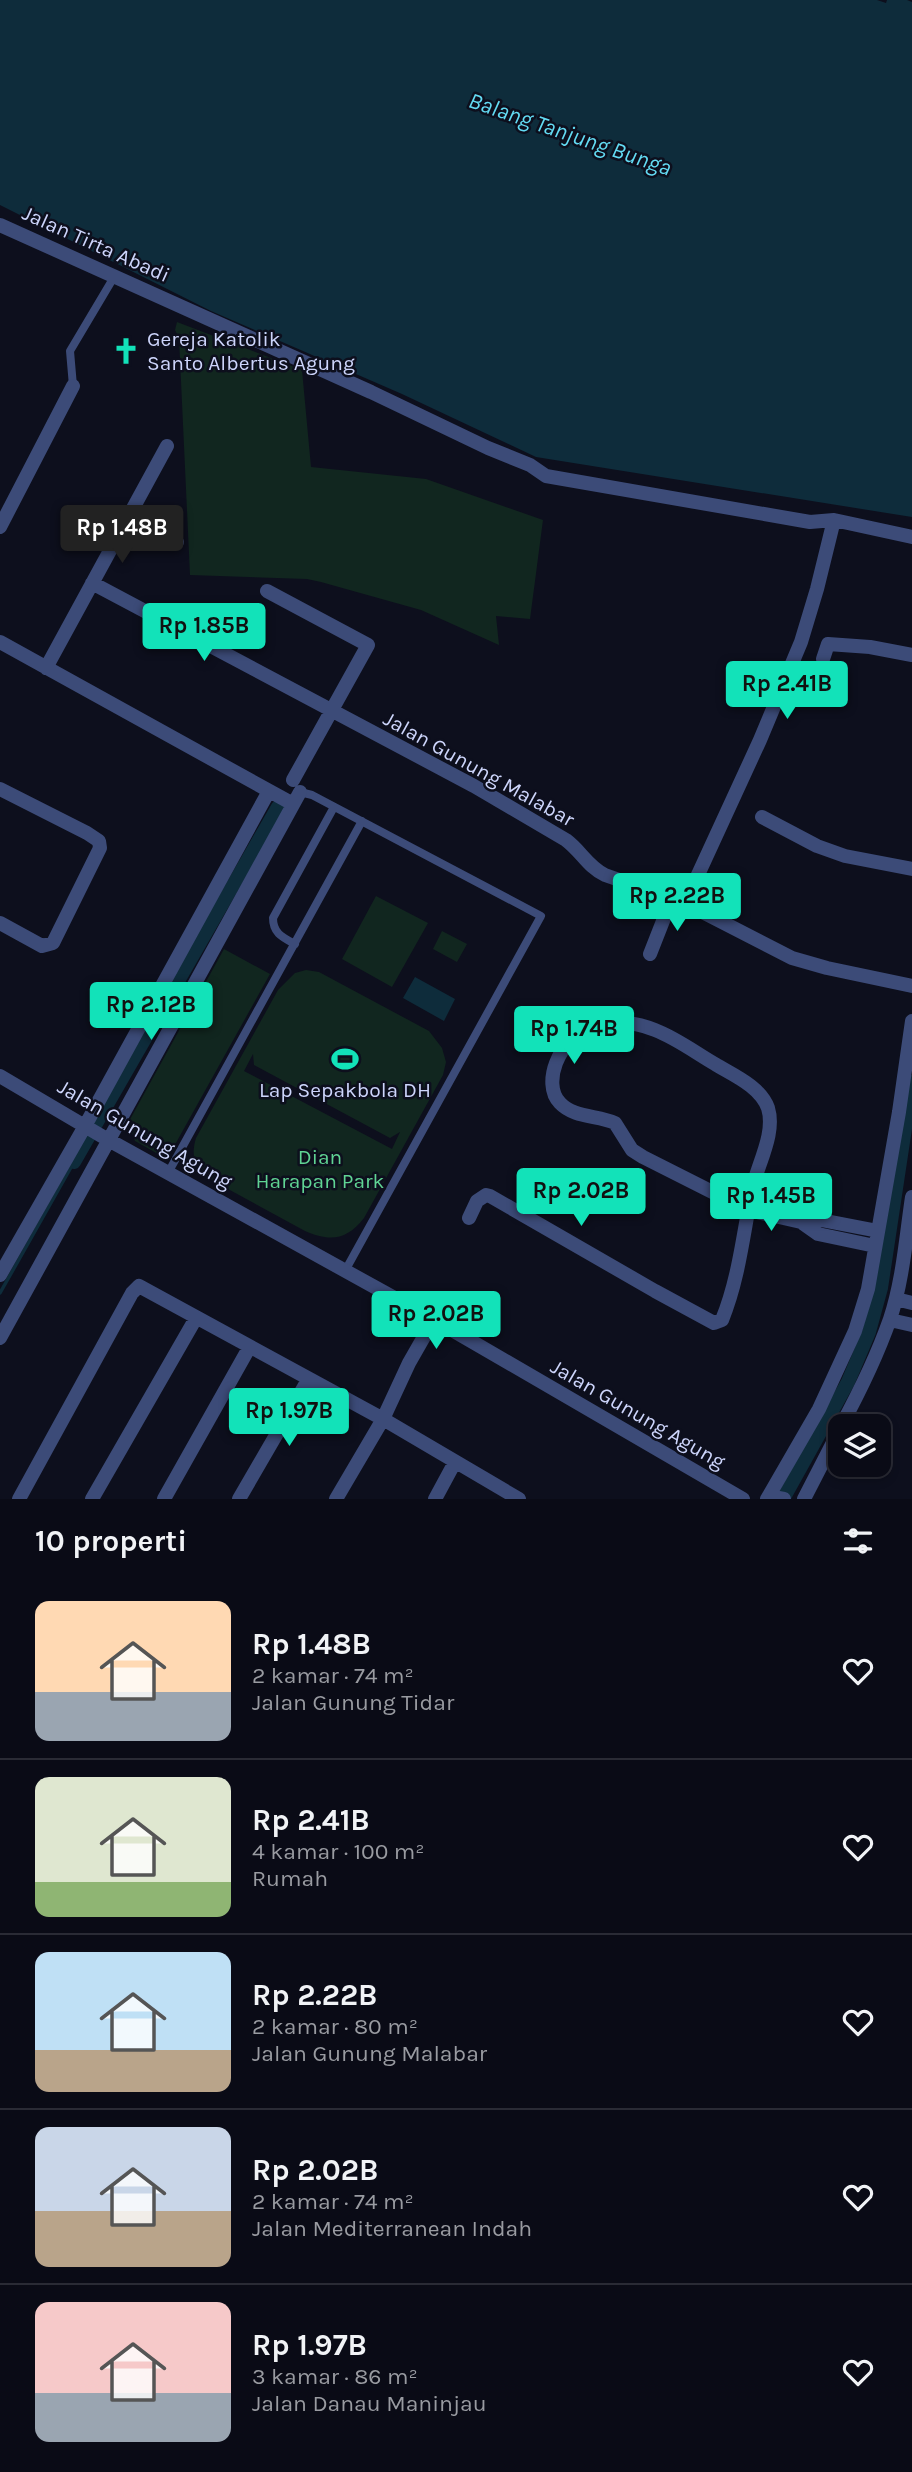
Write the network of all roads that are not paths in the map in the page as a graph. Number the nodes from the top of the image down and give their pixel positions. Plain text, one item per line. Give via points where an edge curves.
1 (0, 225) edge
2 (114, 277) junction
3 (73, 386) joint
4 (167, 446) dead end
5 (130, 514) junction
6 (834, 520) junction
7 (0, 527) edge
8 (912, 537) edge
9 (177, 541) dead end
10 (92, 583) junction
11 (267, 591) dead end
12 (0, 642) edge
13 (912, 655) edge
14 (823, 659) dead end
15 (46, 668) junction
16 (332, 712) junction
17 (0, 789) edge
18 (269, 791) junction
19 (296, 792) junction
20 (334, 807) junction
21 (762, 817) dead end
22 (362, 821) junction
23 (912, 869) edge
24 (679, 900) junction
25 (0, 923) edge
26 (295, 944) junction
27 (650, 954) dead end
28 (912, 986) edge
29 (912, 1021) edge
30 (0, 1076) edge
31 (87, 1127) junction
32 (106, 1139) junction
33 (168, 1173) junction
34 (912, 1197) edge
35 (748, 1210) junction
36 (468, 1218) dead end
37 (876, 1239) junction
38 (345, 1271) junction
39 (0, 1275) edge
40 (896, 1299) junction
41 (912, 1303) edge
42 (196, 1318) junction
43 (890, 1320) junction
44 (433, 1321) junction
45 (912, 1325) edge
46 (0, 1338) edge
47 (249, 1348) junction
48 (308, 1380) junction
49 (848, 1414) edge
50 (383, 1419) junction
51 (828, 1452) edge
52 (455, 1462) junction
53 (775, 1498) edge
54 (19, 1499) edge
55 (92, 1499) edge
56 (164, 1499) edge
57 (239, 1499) edge
58 (337, 1499) edge
59 (435, 1499) edge
60 (518, 1499) edge
61 (743, 1499) edge
62 (804, 1499) edge

1 - 2 street, Jalan Tirta Abadi
2 - 3 lane via 70,351
2 - 6 street, Jalan Tirta Abadi via 546,476 810,522
3 - 7 street
4 - 5 street
5 - 9 street
5 - 10 street
6 - 8 street, Jalan Tirta Abadi
6 - 24 street via 801,642 760,740
10 - 15 street
10 - 16 street, Jalan Gunung Malabar
11 - 16 street via 368,645
12 - 15 street
13 - 14 street via 828,644
15 - 18 street
16 - 19 street
16 - 24 street, Jalan Gunung Malabar via 544,826 573,845 594,869
17 - 25 street via 99,841 99,852 53,943 31,942
18 - 19 street
18 - 31 street
19 - 20 lane
19 - 32 street
20 - 22 lane
20 - 26 lane via 273,918 280,936
21 - 23 street via 845,856
22 - 26 lane
22 - 38 lane via 541,916
24 - 27 street
24 - 28 street, Jalan Gunung Malabar via 792,958
26 - 33 lane
29 - 37 street
30 - 31 street, Jalan Gunung Agung
31 - 32 street, Jalan Gunung Agung
31 - 39 street
32 - 33 street, Jalan Gunung Agung
32 - 46 street
33 - 38 street, Jalan Gunung Agung
34 - 40 street
35 - 35 street via 643,1157 626,1142 615,1123 560,1103 552,1086 554,1070 575,1035 606,1024 645,1027 748,1084 769,1111 768,1134
35 - 36 street via 738,1274 719,1322 656,1292 490,1196 480,1198
35 - 37 street via 801,1222 818,1234
37 - 53 street via 868,1289 850,1343
38 - 44 street, Jalan Gunung Agung
40 - 41 street
40 - 43 street
42 - 47 street
42 - 54 street via 142,1287 135,1289
42 - 55 street
43 - 45 street
43 - 49 street
44 - 50 street
44 - 61 street, Jalan Gunung Agung
47 - 48 street
47 - 56 street
48 - 50 street
48 - 57 street
50 - 52 street
50 - 58 street
51 - 62 street
52 - 59 street
52 - 60 street

